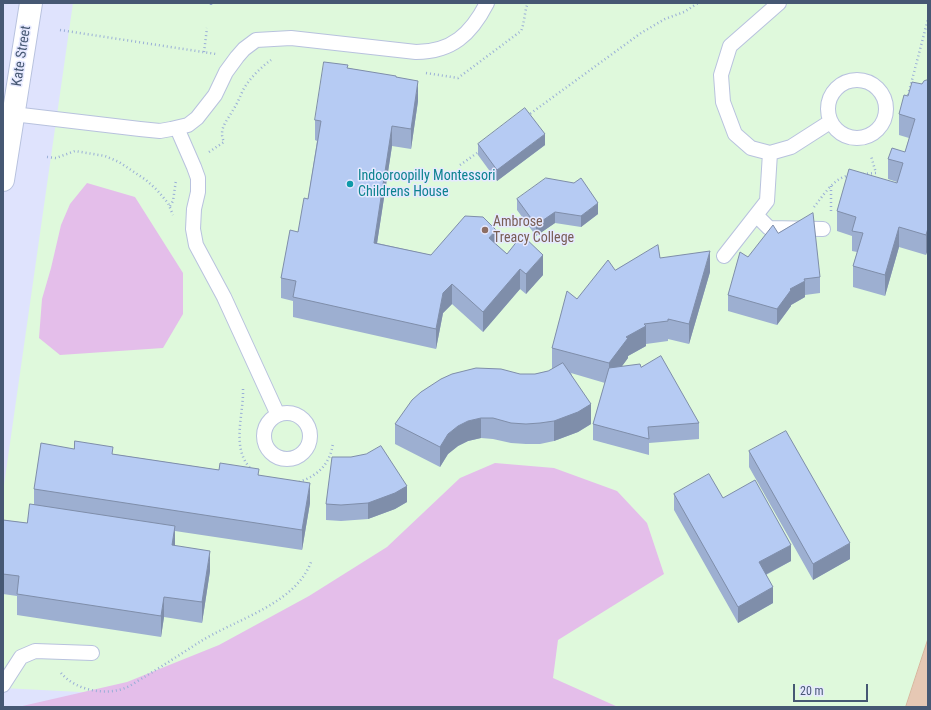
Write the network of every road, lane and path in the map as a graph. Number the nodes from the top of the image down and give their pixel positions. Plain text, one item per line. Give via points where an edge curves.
1 (30, 3) edge
2 (487, 3) edge
3 (528, 3) edge
4 (698, 3) edge
5 (779, 3) edge
6 (928, 19) edge
7 (207, 28) dead end
8 (60, 30) dead end
9 (204, 52) junction
10 (216, 54) dead end
11 (275, 58) dead end
12 (422, 72) dead end
13 (907, 101) edge
14 (13, 114) junction
15 (525, 118) edge
16 (830, 122) junction
17 (177, 128) junction
18 (486, 146) edge
19 (208, 153) dead end
20 (770, 153) junction
21 (871, 156) dead end
22 (47, 157) dead end
23 (460, 165) dead end
24 (852, 174) edge
25 (857, 174) edge
26 (176, 175) dead end
27 (3, 180) edge
28 (170, 206) junction
29 (814, 207) dead end
30 (756, 215) junction
31 (173, 216) dead end
32 (823, 229) dead end
33 (724, 256) dead end
34 (243, 386) dead end
35 (278, 415) dead end
36 (333, 443) dead end
37 (255, 472) edge
38 (298, 482) edge
39 (311, 562) dead end
40 (46, 651) junction
41 (92, 653) dead end
42 (3, 685) edge

1 - 14 street, Kate Street
2 - 17 lane via 472,28 460,39 444,48 428,52 291,38 256,40 237,57 226,72 215,95 197,118 188,125
3 - 12 path via 521,31 458,78
4 - 15 path via 640,33
5 - 20 lane via 730,46 722,75 723,102 736,134 751,148
6 - 13 path
7 - 9 path
8 - 9 path
9 - 10 path
11 - 19 path via 252,78 244,89 234,110 224,123 224,142
14 - 17 lane via 147,130
14 - 27 street, Kate Street
16 - 16 lane via 827,113 831,94 846,81 865,81 881,92 885,101 884,121 871,135 853,138 836,130
16 - 20 lane via 791,147
17 - 35 lane via 198,178 192,228 196,245 224,298
18 - 23 path
20 - 30 lane via 768,201
21 - 25 path via 876,173
22 - 28 path via 56,158 75,152 105,156 146,180
24 - 29 path via 833,183
26 - 28 path via 176,187
28 - 31 path
30 - 32 lane via 769,228
30 - 33 lane
34 - 37 path via 239,440 241,451
36 - 38 path via 332,455 326,465 317,473
39 - 40 path via 299,582 271,605 199,642 125,688 93,691 76,685 63,675
40 - 41 lane
40 - 42 lane via 35,650 21,657

